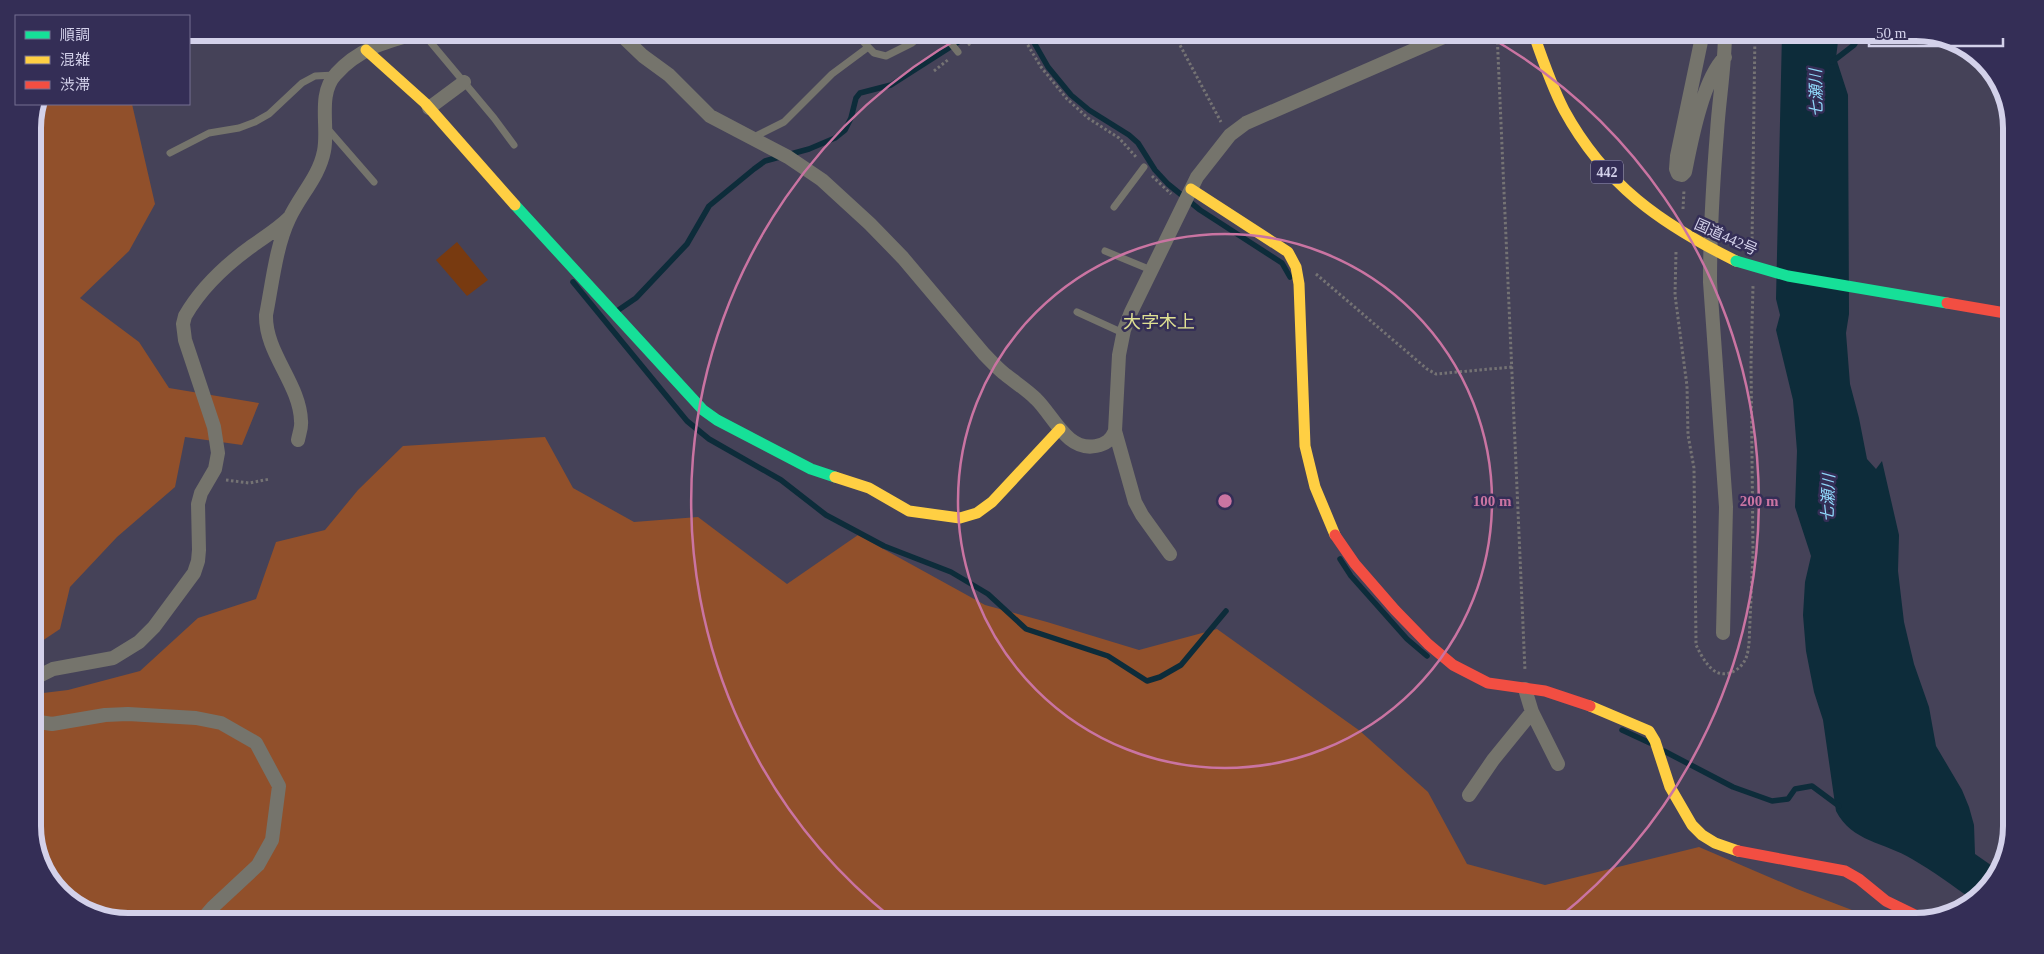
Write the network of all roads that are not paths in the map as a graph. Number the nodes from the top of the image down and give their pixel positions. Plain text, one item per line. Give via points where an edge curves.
1 (390, 41) edge
2 (429, 41) edge
3 (628, 41) edge
4 (861, 41) edge
5 (913, 41) edge
6 (949, 41) edge
7 (1434, 41) edge
8 (1536, 41) edge
9 (1701, 41) edge
10 (1725, 41) edge
11 (867, 48) junction
12 (366, 50) junction
13 (958, 52) dead end
14 (1725, 57) junction
15 (335, 74) junction
16 (464, 82) junction
17 (429, 108) junction
18 (326, 126) junction
19 (752, 138) junction
20 (514, 145) dead end
21 (170, 153) dead end
22 (1144, 167) road end
23 (374, 182) dead end
24 (1191, 189) junction
25 (1114, 207) dead end
26 (290, 217) junction
27 (1710, 250) junction
28 (1106, 251) dead end
29 (1151, 270) junction
30 (1077, 312) dead end
31 (2003, 313) edge
32 (1123, 333) junction
33 (1060, 429) junction
34 (1115, 431) junction
35 (298, 440) dead end
36 (1170, 554) dead end
37 (1723, 633) dead end
38 (41, 675) edge
39 (1525, 689) junction
40 (1532, 712) junction
41 (41, 722) edge
42 (1558, 764) dead end
43 (1469, 795) dead end
44 (208, 913) edge
45 (1911, 913) edge

1 - 12 street
2 - 16 lane
3 - 19 street via 670,75 710,116
4 - 11 lane
5 - 11 lane via 886,56 879,56
6 - 13 lane
7 - 24 street via 1246,123 1230,135 1203,168
8 - 27 main road, 国道442号 / 442 via 1566,118 1611,177 1647,210
9 - 14 street via 1677,156 1678,174 1685,172 1695,128 1714,71
10 - 14 street
11 - 19 lane via 832,74 784,122
12 - 15 street
12 - 17 main road via 385,64
14 - 27 street
15 - 18 street via 326,94
15 - 21 lane via 315,76 302,82 269,114 255,122 208,133
16 - 17 street
16 - 20 lane
17 - 33 main road via 703,410 729,428 811,469 869,488 902,508 952,518 977,513 992,502
18 - 23 lane
18 - 26 street via 319,168
19 - 33 street via 815,174 863,218 903,258 984,354 1037,399
22 - 25 lane
24 - 29 street
24 - 39 main road via 1288,252 1297,268 1306,458 1331,526 1355,566 1404,622 1467,674 1495,686
26 - 35 street via 284,231 266,325 273,349 298,402 302,423
26 - 38 street via 276,231 223,268 185,316 185,340 218,443 215,469 198,504 198,561 194,573 139,642 113,658 53,669
27 - 31 main road, 国道442号 / 442, bridge via 1788,276
27 - 37 street via 1726,507
28 - 29 lane
29 - 32 street
30 - 32 lane
32 - 34 street
33 - 34 street via 1080,446 1088,447 1107,443
34 - 36 street via 1138,508
39 - 40 street
39 - 45 main road via 1553,693 1653,734 1666,778 1678,803 1695,828 1712,840 1738,850 1845,872 1886,901
40 - 42 street
40 - 43 street
41 - 44 street via 52,724 128,714 196,718 221,723 256,743 279,786 272,840 258,865

